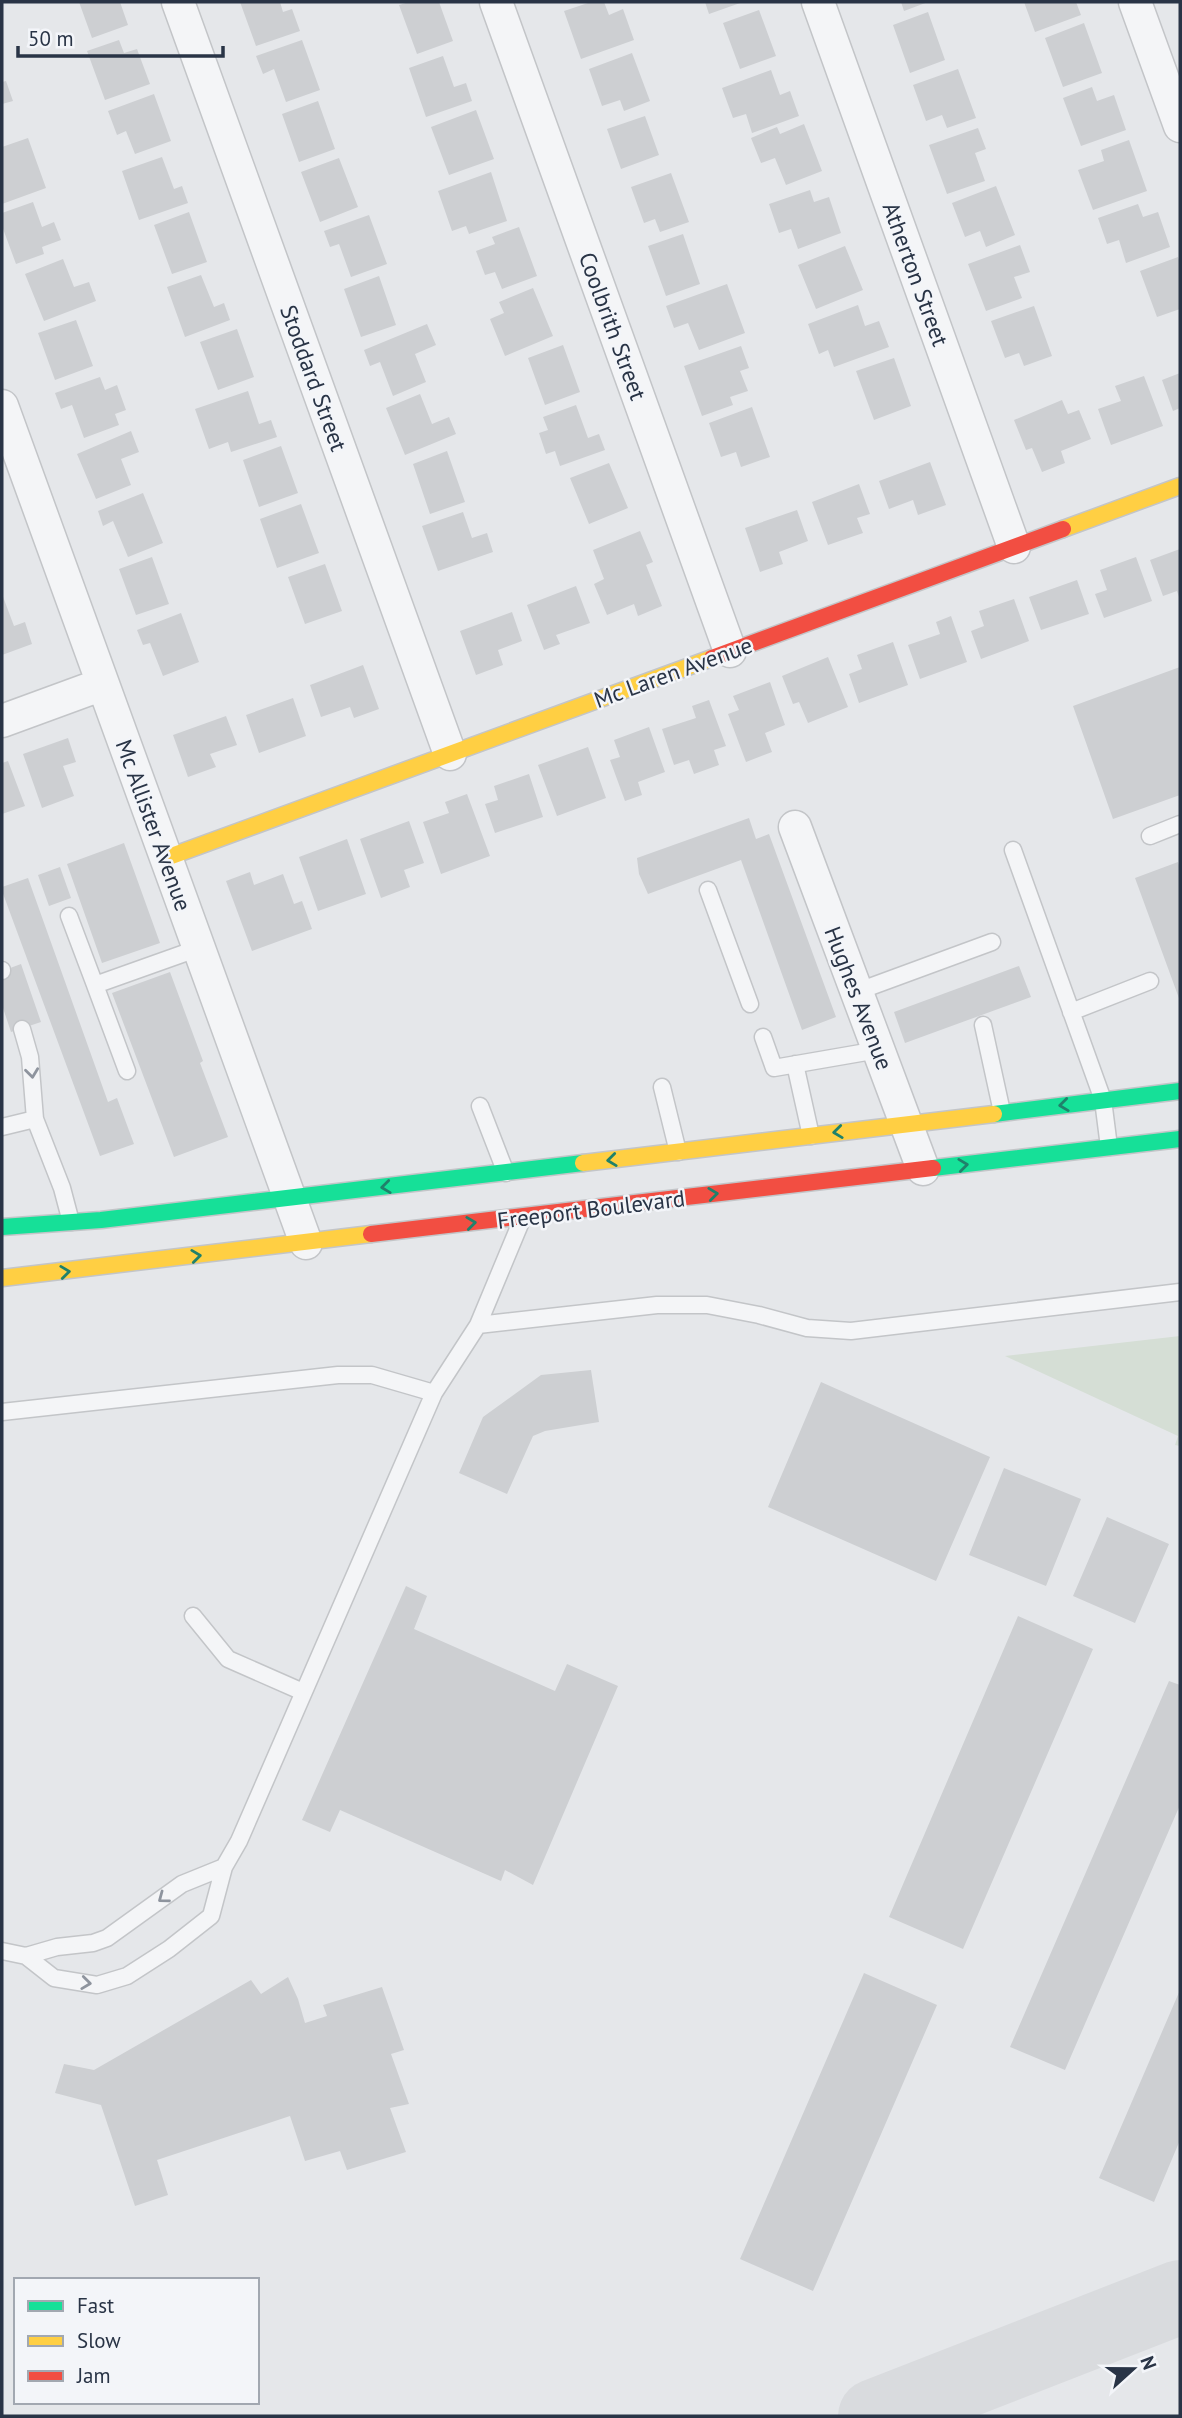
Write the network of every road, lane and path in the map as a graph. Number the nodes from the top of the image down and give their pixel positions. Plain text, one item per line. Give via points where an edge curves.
1 (178, 2) edge
2 (496, 2) edge
3 (818, 2) edge
4 (1135, 2) edge
5 (1180, 126) edge
6 (2, 406) edge
7 (1180, 486) edge
8 (1014, 547) junction
9 (730, 651) junction
10 (103, 684) junction
11 (2, 721) edge
12 (450, 754) junction
13 (1180, 824) edge
14 (795, 827) dead end
15 (1150, 836) dead end
16 (1013, 850) dead end
17 (166, 858) junction
18 (708, 890) dead end
19 (69, 916) dead end
20 (992, 942) dead end
21 (199, 948) junction
22 (1150, 981) dead end
23 (95, 985) junction
24 (856, 992) junction
25 (750, 1004) dead end
26 (1071, 1012) junction
27 (983, 1025) dead end
28 (22, 1029) dead end
29 (763, 1037) dead end
30 (878, 1050) junction
31 (795, 1064) junction
32 (127, 1071) dead end
33 (662, 1087) dead end
34 (1180, 1091) edge
35 (1103, 1100) junction
36 (480, 1106) dead end
37 (1002, 1112) junction
38 (35, 1119) junction
39 (906, 1124) junction
40 (2, 1127) edge
41 (811, 1136) junction
42 (1180, 1139) edge
43 (1109, 1147) junction
44 (678, 1152) junction
45 (923, 1170) junction
46 (506, 1173) junction
47 (290, 1199) junction
48 (523, 1217) junction
49 (71, 1222) junction
50 (2, 1227) edge
51 (306, 1243) junction
52 (2, 1278) edge
53 (1180, 1292) edge
54 (478, 1325) junction
55 (434, 1393) junction
56 (2, 1412) edge
57 (193, 1616) dead end
58 (303, 1692) junction
59 (224, 1867) junction
60 (2, 1951) edge
61 (26, 1956) junction

1 - 12 street, Stoddard Street
2 - 9 street, Coolbrith Street
3 - 8 street, Atherton Street
4 - 5 street
6 - 10 street, Mc Allister Avenue
7 - 8 main road, Mc Laren Avenue
8 - 9 main road, Mc Laren Avenue
9 - 12 main road, Mc Laren Avenue
10 - 11 street
10 - 17 street, Mc Allister Avenue
12 - 17 main road, Mc Laren Avenue
13 - 15 lane
14 - 24 street, Hughes Avenue
16 - 26 lane
17 - 21 street, Mc Allister Avenue
18 - 25 lane
19 - 23 lane
20 - 24 lane
21 - 23 lane
21 - 47 street, Mc Allister Avenue
22 - 26 lane
23 - 32 lane
24 - 30 street, Hughes Avenue
26 - 35 lane
27 - 37 lane
28 -> 38 lane via 30,1057
29 - 31 lane via 774,1068
30 - 31 lane
30 - 39 street, Hughes Avenue
31 - 41 lane
33 - 44 lane
34 - 35 main road, Freeport Boulevard
35 -> 37 main road, Freeport Boulevard
35 - 43 lane
36 - 46 lane
37 - 39 main road, Freeport Boulevard
38 - 40 lane
38 - 49 lane
39 -> 41 main road, Freeport Boulevard
39 - 45 street, Hughes Avenue
41 - 44 main road, Freeport Boulevard
42 - 43 main road, Freeport Boulevard
45 -> 43 main road, Freeport Boulevard
44 -> 46 main road, Freeport Boulevard
48 -> 45 main road, Freeport Boulevard
46 -> 47 main road, Freeport Boulevard
47 - 49 main road, Freeport Boulevard
47 - 51 street, Mc Allister Avenue
51 -> 48 main road, Freeport Boulevard
48 - 54 lane
49 - 50 main road, Freeport Boulevard
52 -> 51 main road, Freeport Boulevard
53 - 54 lane via 851,1331 807,1328 706,1305 657,1305
54 - 55 lane
55 - 56 lane via 372,1374
55 - 58 lane
57 - 58 lane via 228,1659
58 - 59 lane
59 -> 61 lane via 181,1884 107,1938
61 -> 59 lane via 54,1978 97,1984 127,1976 211,1916
60 - 61 lane

